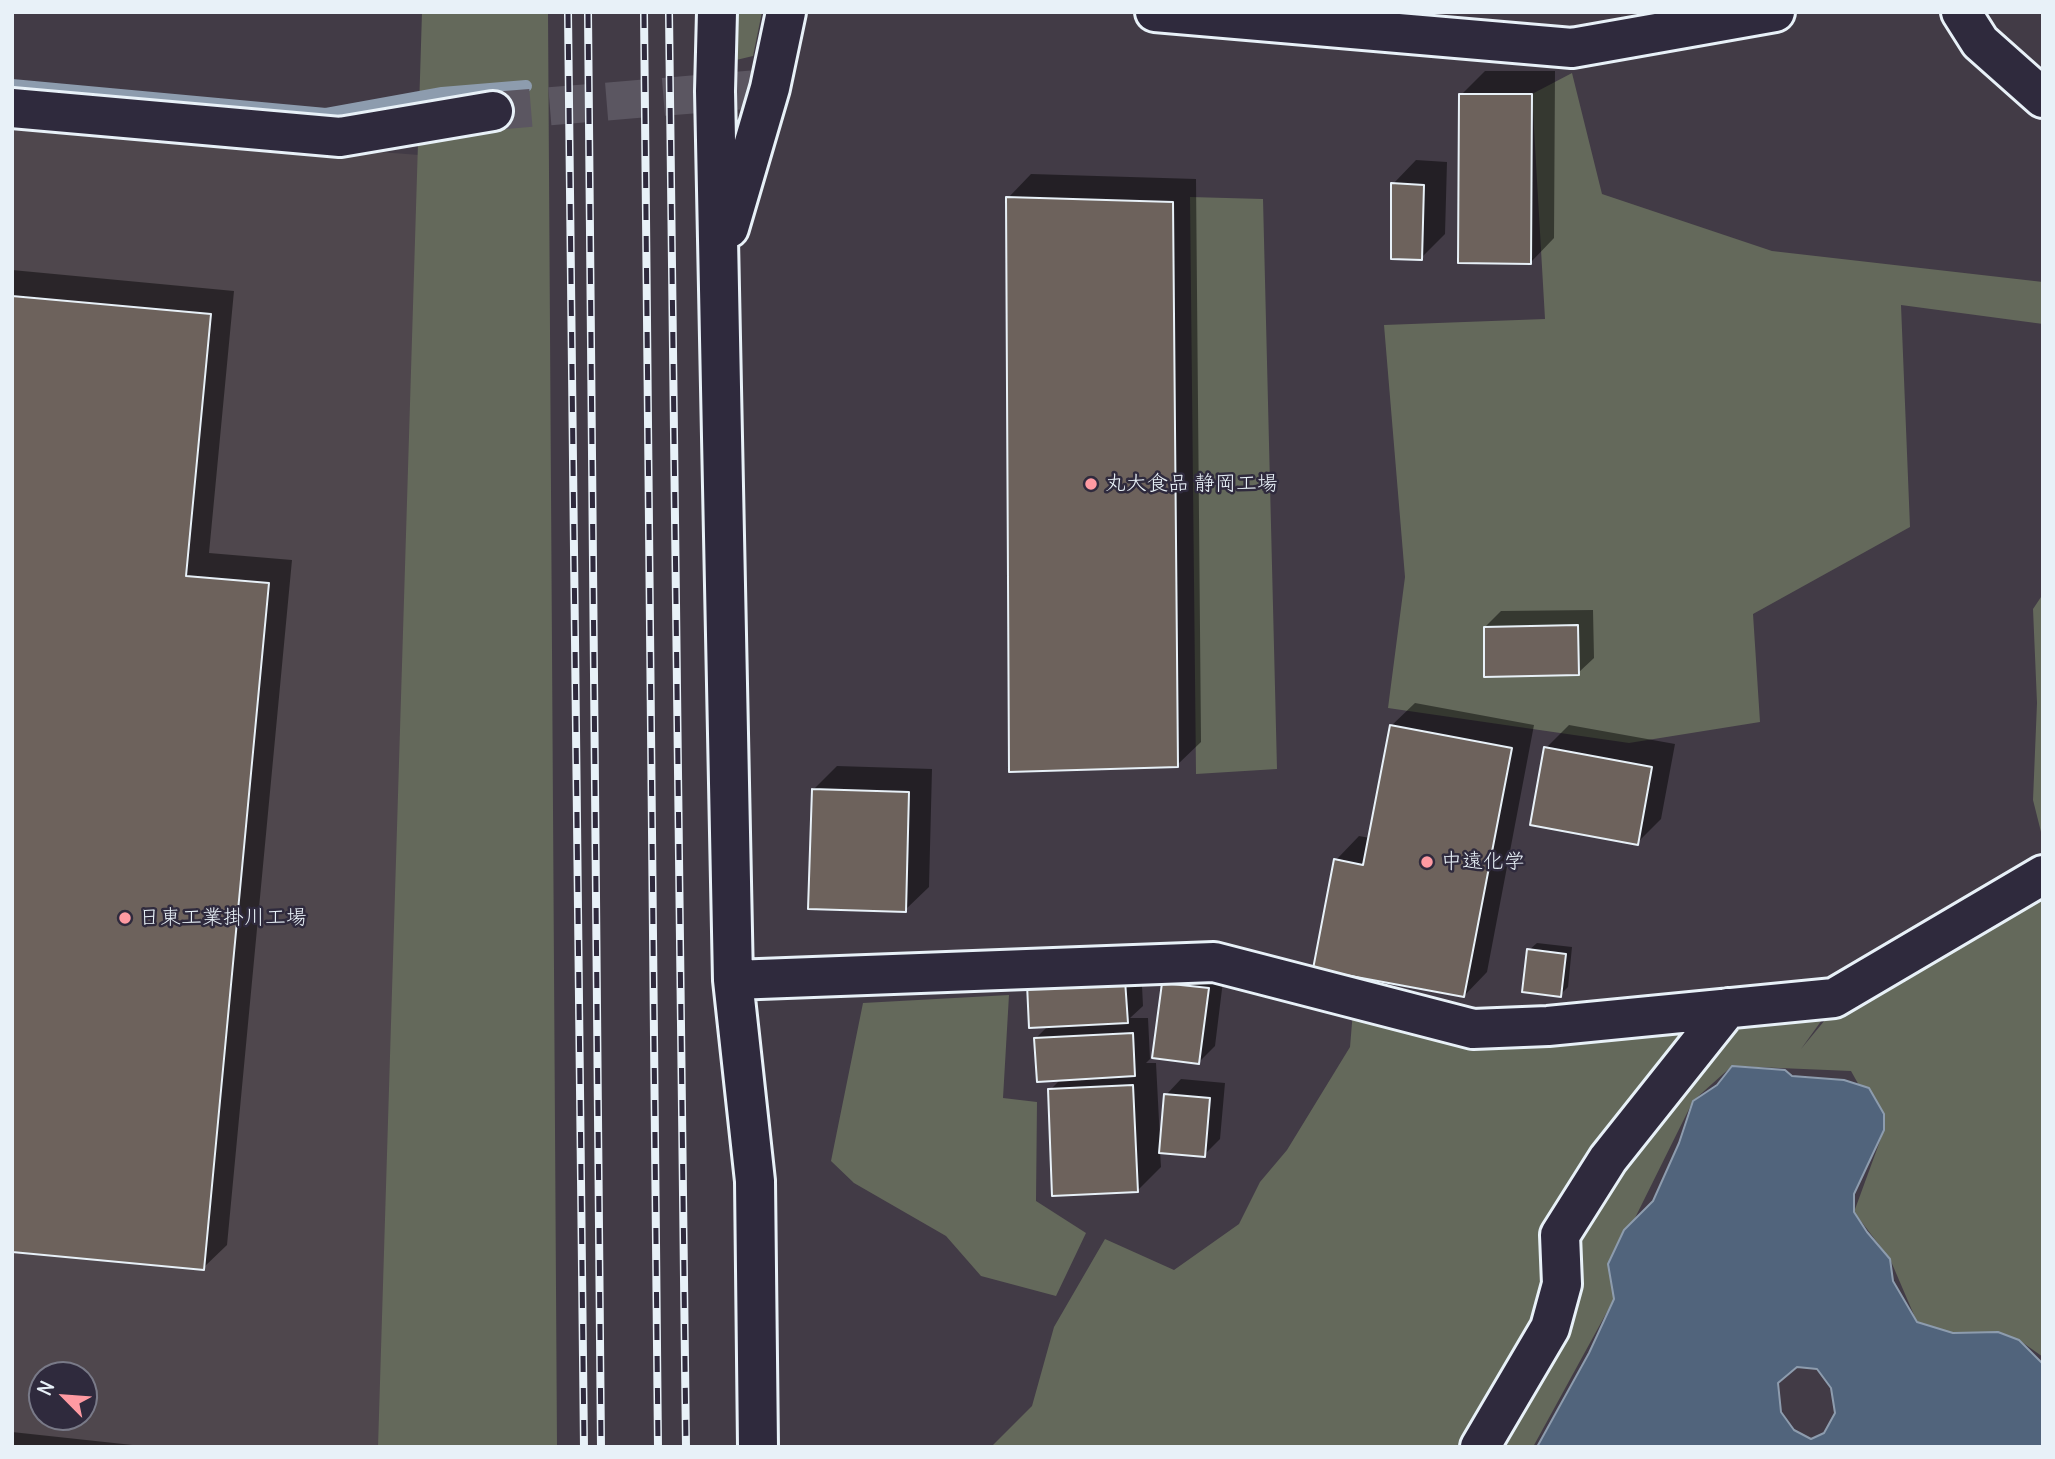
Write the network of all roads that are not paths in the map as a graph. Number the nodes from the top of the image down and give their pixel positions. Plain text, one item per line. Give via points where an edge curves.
1 (717, 12) edge
2 (786, 12) edge
3 (1155, 12) edge
4 (1775, 12) edge
5 (1961, 12) edge
6 (2043, 98) edge
7 (12, 108) edge
8 (493, 111) tunnel mouth
9 (719, 264) junction
10 (2043, 875) edge
11 (733, 980) junction
12 (1728, 1008) junction
13 (758, 1447) edge
14 (1480, 1447) edge

1 - 9 street
2 - 9 street via 770,88
3 - 4 street via 1572,48
5 - 6 street via 1980,42
7 - 8 street via 340,137
9 - 11 street
10 - 12 street via 1834,998
11 - 12 street via 1214,962 1473,1029
11 - 13 street via 755,1181
12 - 14 street via 1608,1159 1560,1236 1562,1284 1550,1328

